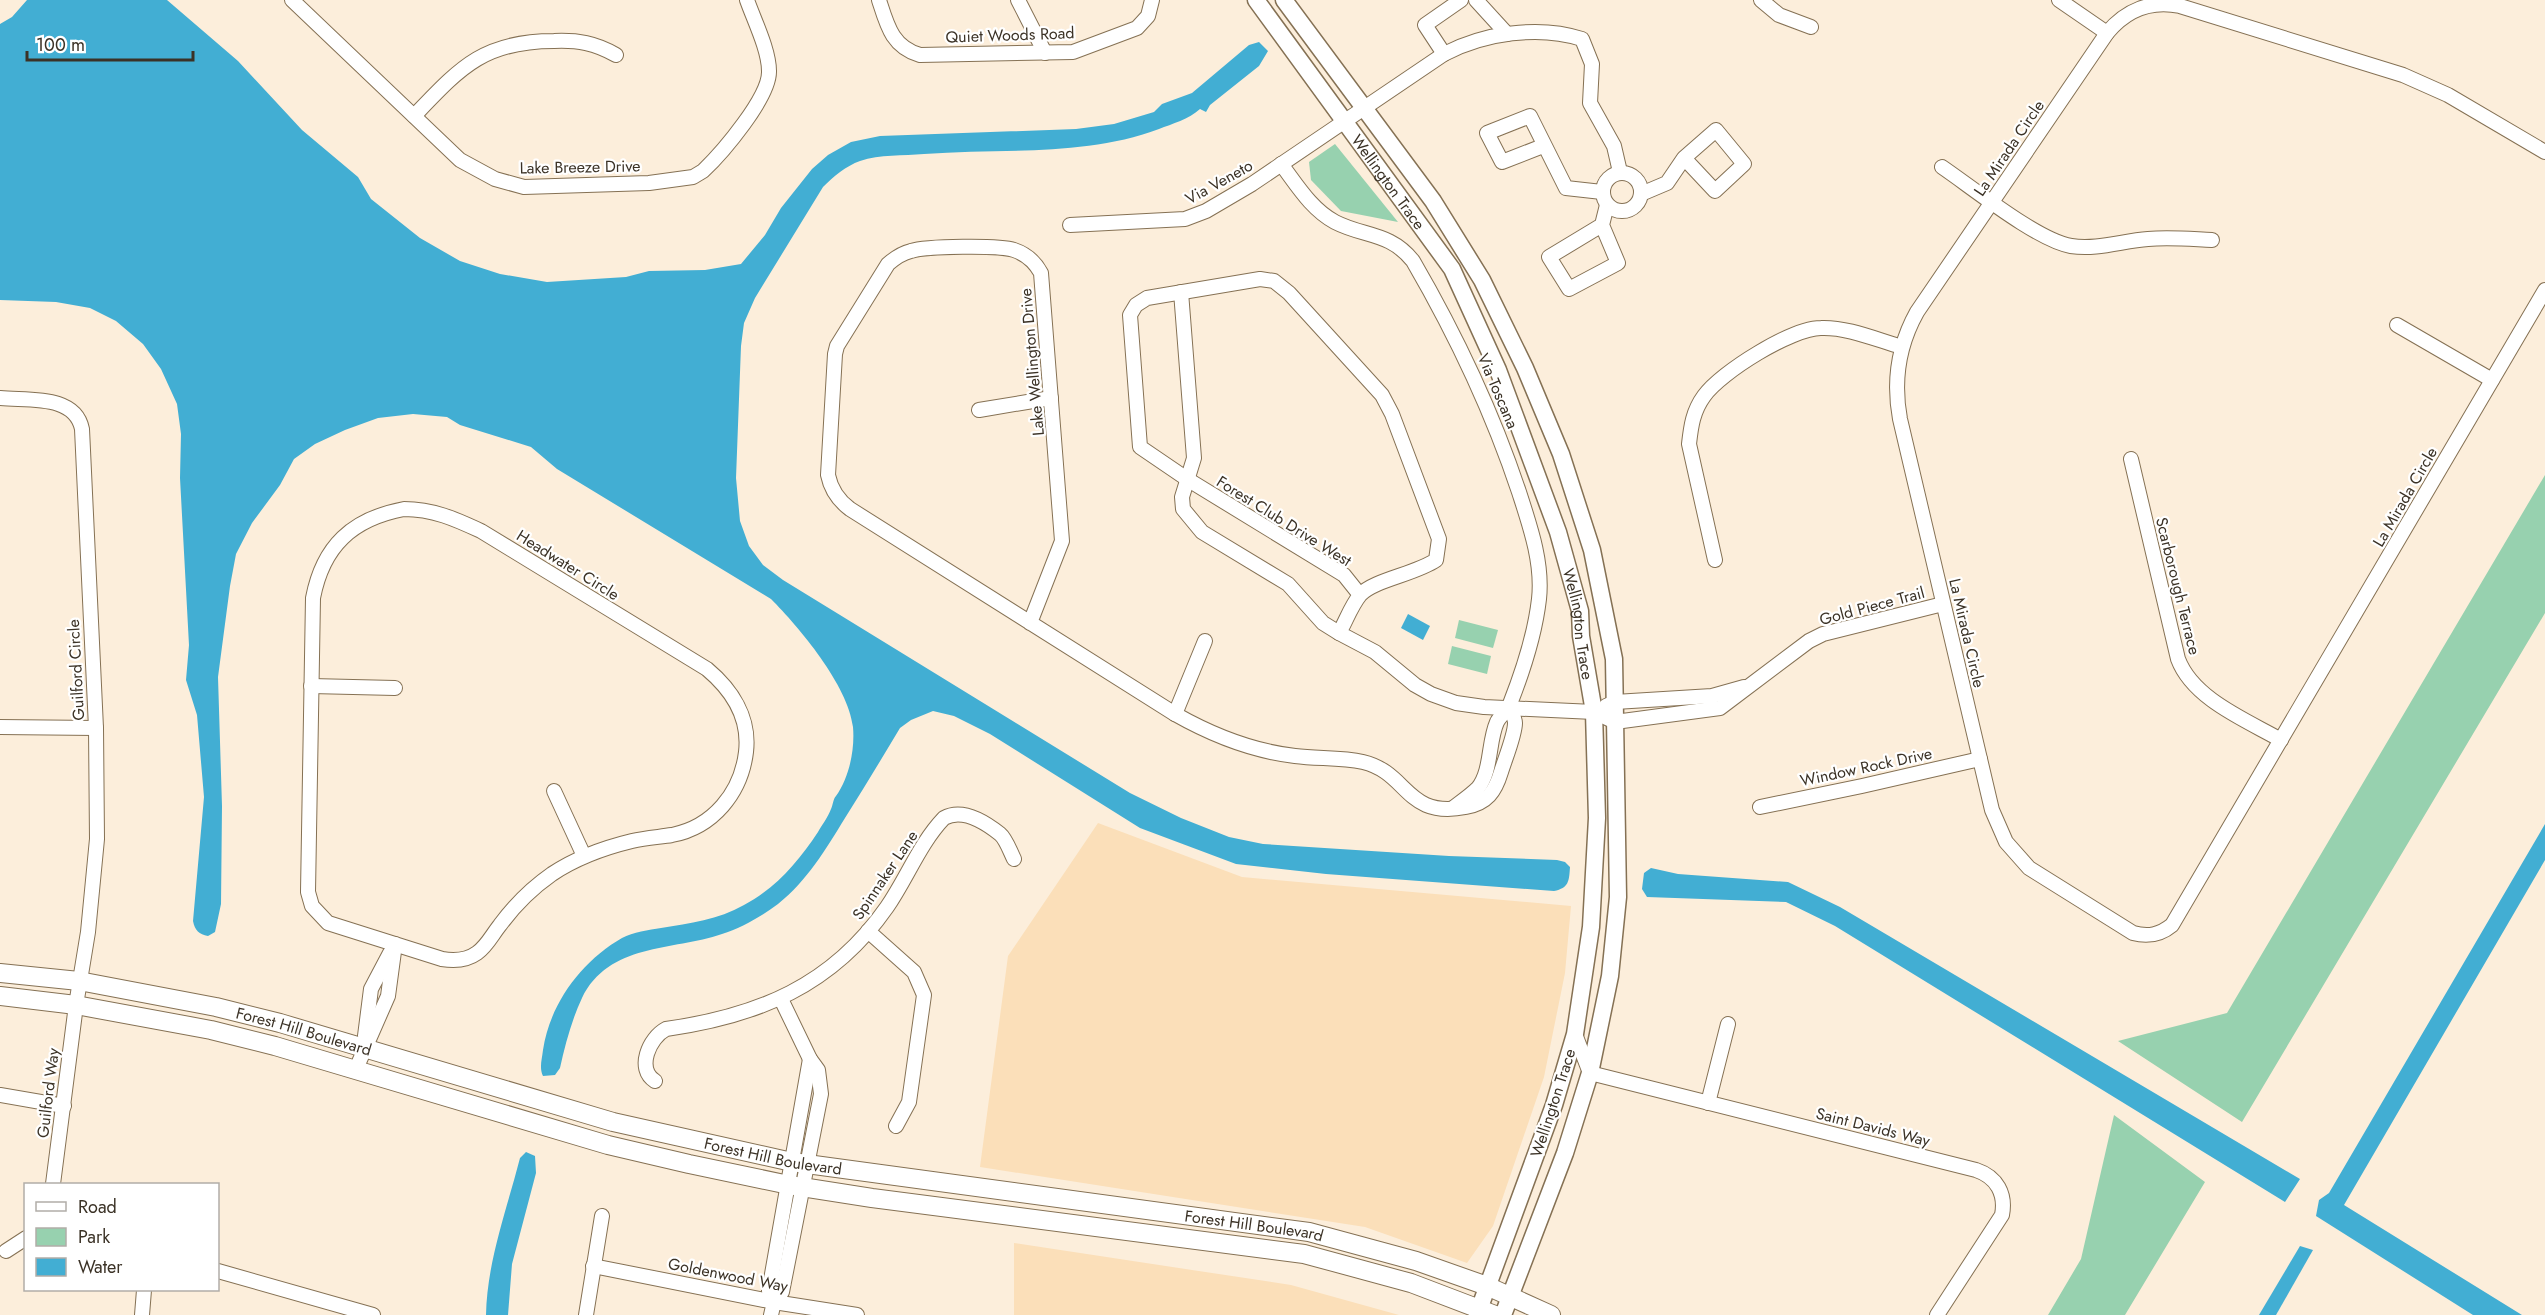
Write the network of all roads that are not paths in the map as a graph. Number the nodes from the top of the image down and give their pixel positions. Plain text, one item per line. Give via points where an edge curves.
1 (292, 0) edge
2 (747, 0) edge
3 (879, 0) edge
4 (1018, 0) edge
5 (1152, 0) edge
6 (1256, 0) edge
7 (1284, 0) edge
8 (1461, 0) edge
9 (1476, 0) edge
10 (1761, 0) edge
11 (2059, 0) edge
12 (1811, 27) dead end
13 (2107, 33) junction
14 (1507, 34) junction
15 (1045, 52) junction
16 (1444, 54) junction
17 (616, 55) dead end
18 (1365, 109) junction
19 (414, 116) junction
20 (1344, 123) junction
21 (1543, 146) dead end
22 (2545, 152) edge
23 (1684, 158) junction
24 (1281, 164) junction
25 (1942, 167) dead end
26 (1620, 172) junction
27 (1641, 194) junction
28 (1605, 198) junction
29 (1993, 202) junction
30 (1070, 225) dead end
31 (1602, 225) junction
32 (2212, 240) dead end
33 (2545, 290) edge
34 (1181, 292) junction
35 (2397, 325) dead end
36 (1902, 347) junction
37 (2492, 380) junction
38 (1051, 398) junction
39 (0, 399) edge
40 (979, 411) dead end
41 (2131, 459) dead end
42 (1187, 479) junction
43 (1715, 560) dead end
44 (1360, 595) junction
45 (1943, 604) junction
46 (1030, 623) junction
47 (1340, 633) junction
48 (1205, 641) dead end
49 (1752, 685) junction
50 (311, 686) junction
51 (395, 688) dead end
52 (1615, 702) junction
53 (1509, 706) junction
54 (1594, 712) junction
55 (1175, 714) junction
56 (1615, 722) junction
57 (0, 727) edge
58 (96, 728) junction
59 (2281, 740) junction
60 (1980, 759) junction
61 (554, 791) dead end
62 (1760, 807) dead end
63 (584, 856) junction
64 (1014, 859) dead end
65 (868, 931) junction
66 (394, 944) junction
67 (0, 972) edge
68 (79, 981) junction
69 (0, 996) edge
70 (781, 999) junction
71 (76, 1005) junction
72 (1728, 1024) dead end
73 (1575, 1034) junction
74 (364, 1047) junction
75 (356, 1069) junction
76 (1590, 1073) junction
77 (655, 1081) dead end
78 (0, 1095) edge
79 (1708, 1103) junction
80 (64, 1106) junction
81 (896, 1126) dead end
82 (800, 1163) junction
83 (53, 1183) edge
84 (796, 1186) junction
85 (602, 1216) dead end
86 (24, 1239) edge
87 (6, 1251) dead end
88 (593, 1266) junction
89 (219, 1271) edge
90 (1487, 1286) junction
91 (144, 1291) edge
92 (1511, 1296) junction
93 (773, 1308) edge
94 (1484, 1313) edge
95 (142, 1315) edge
96 (373, 1315) edge
97 (586, 1315) edge
98 (857, 1315) edge
99 (1503, 1315) edge
100 (1551, 1315) edge
101 (1937, 1315) edge

1 - 19 street, Lake Breeze Drive
2 - 19 street, Lake Breeze Drive via 768,62 767,87 715,159 693,177 649,183 514,185 468,166
3 - 15 street, Quiet Woods Road via 899,45 920,55
4 - 15 street
5 - 15 street, Quiet Woods Road via 1143,22 1129,32 1073,52
6 - 20 street, Wellington Trace
7 - 18 street, Wellington Trace
8 - 16 street via 1425,25
9 - 14 street
10 - 12 street via 1779,15
11 - 13 street
13 - 22 street, La Mirada Circle via 2125,15 2140,8 2156,4 2180,6 2418,81
13 - 29 street, La Mirada Circle
14 - 16 street, Via Veneto via 1471,42
14 - 26 street, Via Veneto via 1563,33 1582,39 1592,64 1590,103 1614,146
16 - 18 street, Via Veneto
17 - 19 street via 579,40 534,41 499,48 456,73
18 - 20 street, Via Veneto
18 - 52 street, Wellington Trace via 1433,201 1482,280 1526,368 1562,454 1592,550 1614,659
20 - 24 street, Via Veneto
20 - 54 street, Wellington Trace via 1452,269 1498,370 1560,538 1580,611
21 - 28 street via 1566,188
23 - 23 street via 1716,130 1744,164 1715,191
23 - 27 street via 1667,183
24 - 30 street, Via Veneto via 1226,200 1185,219
24 - 53 street, Via Toscana via 1320,212 1349,228 1389,240 1408,255 1438,304 1487,404 1527,514 1540,580 1532,636
25 - 29 street
26 - 27 street via 1636,178
26 - 28 street via 1609,177 1603,186
27 - 28 street via 1636,206 1624,211 1618,211
28 - 31 street
29 - 32 street via 2045,237 2072,246 2172,237
29 - 36 street, La Mirada Circle via 1917,312
31 - 31 street via 1618,263 1569,289 1549,257
33 - 37 street, La Mirada Circle
34 - 42 street via 1193,424 1194,459
34 - 42 street, Forest Club Drive West via 1146,298 1130,315 1140,447
34 - 44 street, Forest Club Drive West via 1260,279 1274,281 1382,395 1439,539 1436,560 1370,587
35 - 37 street
36 - 43 street via 1837,328 1810,329 1785,337 1711,387 1696,409 1689,444
36 - 45 street, La Mirada Circle via 1897,401
37 - 59 street, La Mirada Circle
38 - 40 street
38 - 46 street, Lake Wellington Drive via 1062,541
38 - 46 street, Lake Wellington Drive via 1041,273 1026,256 1002,247 914,250 898,255 888,264 835,354 827,466 837,498
39 - 58 street, Guilford Circle via 62,404 70,407 80,421
41 - 59 street, Scarborough Terrace via 2181,667 2201,693
42 - 44 street, Forest Club Drive West via 1344,575
42 - 47 street via 1183,509 1192,522 1288,584 1323,623
44 - 47 street
45 - 49 street, Gold Piece Trail via 1823,634
45 - 60 street, La Mirada Circle
46 - 55 street, Lake Wellington Drive
47 - 53 street via 1375,652 1431,694 1465,705
48 - 55 street
49 - 52 street, Gold Piece Trail via 1712,696
49 - 56 street, Gold Piece Trail via 1720,708
50 - 51 street
50 - 63 street, Headwater Circle via 314,598 321,568 339,541 357,525 404,509 444,514 481,531 707,669 737,704 746,733 745,762 730,798 688,831 635,840
50 - 66 street, Headwater Circle via 309,899 316,913 328,922
52 - 54 street, Gold Piece Trail
52 - 56 street, Wellington Trace
53 - 54 street
53 - 55 street, Lake Wellington Drive via 1515,723 1491,796 1478,805 1451,810 1419,803 1387,774 1366,763 1263,750 1222,738
54 - 56 street
54 - 73 street, Wellington Trace via 1596,818 1591,927
56 - 76 street, Wellington Trace via 1618,897 1610,976
57 - 58 street
58 - 68 street, Guilford Circle via 97,839
59 - 60 street, La Mirada Circle via 2177,918 2165,930 2150,936 2133,933 2043,879 2016,856 1998,827
60 - 62 street, Window Rock Drive
61 - 63 street
63 - 66 street, Headwater Circle via 536,886 472,956 450,960
64 - 65 street, Spinnaker Lane via 1001,835 966,815 951,814 938,824
65 - 70 street, Spinnaker Lane via 825,972
65 - 81 street via 914,972 924,995 909,1102
66 - 74 street via 371,989
67 - 68 main road, Forest Hill Boulevard
68 - 71 street, Guilford Circle
68 - 74 main road, Forest Hill Boulevard via 216,1007
69 - 71 main road, Forest Hill Boulevard
70 - 77 street, Spinnaker Lane via 737,1016 659,1033 650,1046 645,1070
70 - 82 street via 818,1070 821,1094
71 - 75 main road, Forest Hill Boulevard via 211,1030
71 - 80 street, Guilford Way
72 - 79 street
73 - 76 street
73 - 90 street, Wellington Trace via 1554,1105
74 - 75 street
74 - 82 main road, Forest Hill Boulevard via 613,1122
75 - 84 main road, Forest Hill Boulevard via 608,1144
76 - 79 street, Saint Davids Way
76 - 92 street, Wellington Trace via 1565,1153
78 - 80 street
79 - 101 street, Saint Davids Way via 1976,1170 1990,1177 2003,1198 2002,1215
80 - 83 street, Guilford Way
82 - 84 street
82 - 90 main road, Forest Hill Boulevard via 1309,1232 1416,1261
84 - 93 street via 782,1292
84 - 94 main road, Forest Hill Boulevard via 1304,1254 1411,1283
85 - 88 street
86 - 87 street
88 - 93 street, Goldenwood Way
88 - 97 street
89 - 96 street
90 - 92 main road, Forest Hill Boulevard
90 - 94 street, Wellington Trace
91 - 95 street
92 - 99 street, Wellington Trace
92 - 100 main road, Forest Hill Boulevard
93 - 98 street, Goldenwood Way

